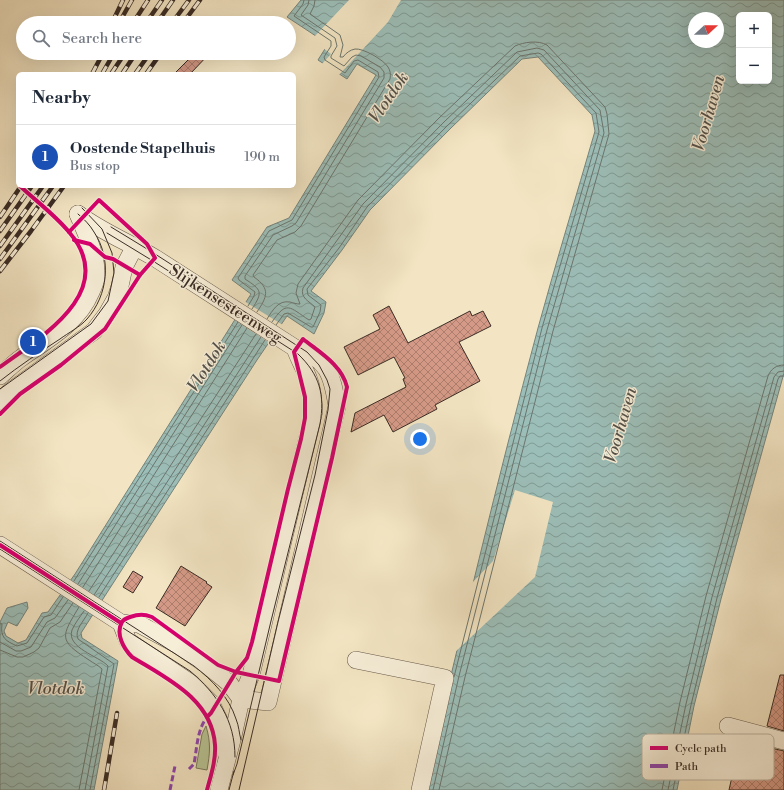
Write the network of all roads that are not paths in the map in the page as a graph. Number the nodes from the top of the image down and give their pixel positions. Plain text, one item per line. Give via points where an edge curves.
1 (135, 246) junction
2 (295, 348) junction
3 (0, 376) edge
4 (0, 401) edge
5 (0, 545) edge
6 (121, 623) junction
7 (356, 660) dead end
8 (241, 698) junction
9 (728, 726) dead end
10 (758, 734) edge
11 (774, 738) edge
12 (784, 741) edge
13 (226, 760) junction
14 (219, 790) edge
15 (420, 790) edge

1 - 2 street, Slijkensesteenweg
1 - 3 street, Slijkensesteenweg via 80,211 96,262 96,282 86,304 74,319
1 - 4 street via 124,267 116,298 94,331
2 - 8 street, Slijkensesteenweg via 309,380 314,411 251,675
2 - 8 street, Slijkensesteenweg via 307,352 322,363 334,384 337,406 268,702
5 - 6 street
6 - 8 street via 139,624 178,645 229,683
6 - 13 street via 128,641 192,684 211,703 224,737
7 - 15 street via 445,678
8 - 13 street, Slijkensesteenweg
9 - 10 street
11 - 12 street
13 - 14 street, Slijkensesteenweg

